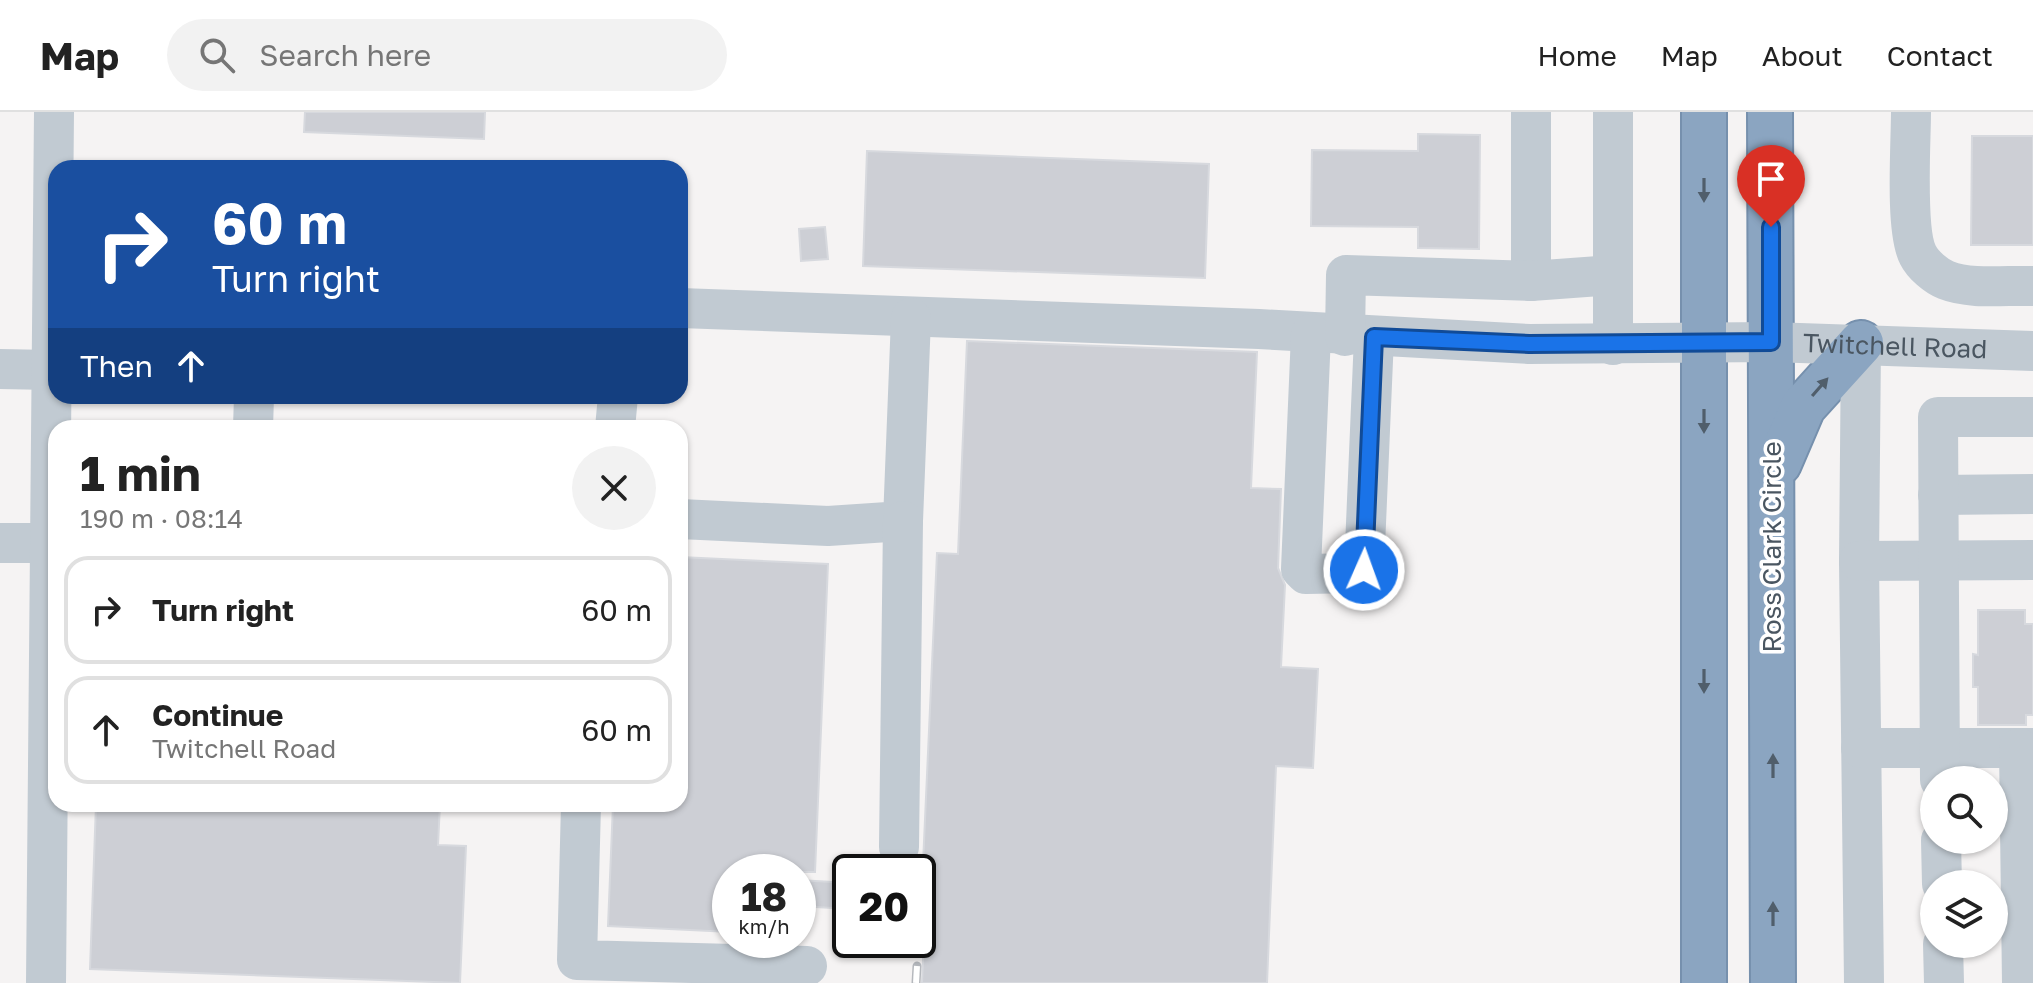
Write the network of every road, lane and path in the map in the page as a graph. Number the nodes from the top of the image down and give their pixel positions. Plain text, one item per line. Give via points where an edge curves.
1 (54, 112) edge
2 (1531, 112) edge
3 (1613, 112) edge
4 (1704, 112) edge
5 (1770, 112) edge
6 (1911, 112) edge
7 (53, 160) edge
8 (1613, 275) junction
9 (1531, 281) junction
10 (1975, 285) junction
11 (2033, 286) edge
12 (688, 308) edge
13 (911, 318) junction
14 (1343, 336) junction
15 (1771, 342) junction
16 (1704, 343) junction
17 (1861, 343) junction
18 (1613, 345) junction
19 (1974, 349) junction
20 (2033, 351) edge
21 (0, 369) edge
22 (48, 370) edge
23 (2033, 417) edge
24 (1771, 480) junction
25 (2033, 494) edge
26 (1938, 495) junction
27 (688, 519) edge
28 (903, 521) junction
29 (0, 543) edge
30 (48, 543) edge
31 (1938, 560) junction
32 (2033, 560) edge
33 (1859, 561) junction
34 (1861, 748) junction
35 (2026, 748) edge
36 (1940, 764) edge
37 (48, 812) edge
38 (581, 812) edge
39 (899, 847) dead end
40 (2027, 892) edge
41 (1943, 958) edge
42 (807, 966) dead end
43 (46, 983) edge
44 (1704, 983) edge
45 (1773, 983) edge
46 (1864, 983) edge
47 (1944, 983) edge
48 (2022, 983) edge

1 - 7 street
2 - 9 street
3 - 8 street
4 -> 16 highway
5 - 15 highway, Ross Clark Circle
6 - 10 street via 1911,202 1918,255 1946,280
8 - 9 street
8 - 18 street
9 - 14 street via 1346,275
10 - 11 street
10 - 19 street
12 - 13 street, Twitchell Road
13 - 14 street, Twitchell Road
13 - 28 street
14 - 14 street via 1301,569 1306,574 1364,570
14 - 18 street, Twitchell Road
15 - 16 street, Twitchell Road
15 - 17 street, Twitchell Road
15 - 24 highway, Ross Clark Circle
16 - 18 street, Twitchell Road
16 -> 44 highway
17 - 19 street, Twitchell Road
24 -> 17 highway via 1803,407
17 - 33 street
19 - 20 street, Twitchell Road
21 - 22 street
23 - 26 street via 1938,417
45 -> 24 highway, Ross Clark Circle
25 - 26 street
26 - 31 street
27 - 28 street via 828,526
28 - 39 street
29 - 30 street
31 - 32 street
31 - 33 street
31 - 36 street
33 - 34 street
34 - 36 street
34 - 46 street
35 - 36 street
35 - 40 street
37 - 43 street
38 - 42 street via 577,960
40 - 48 street
41 - 47 street

